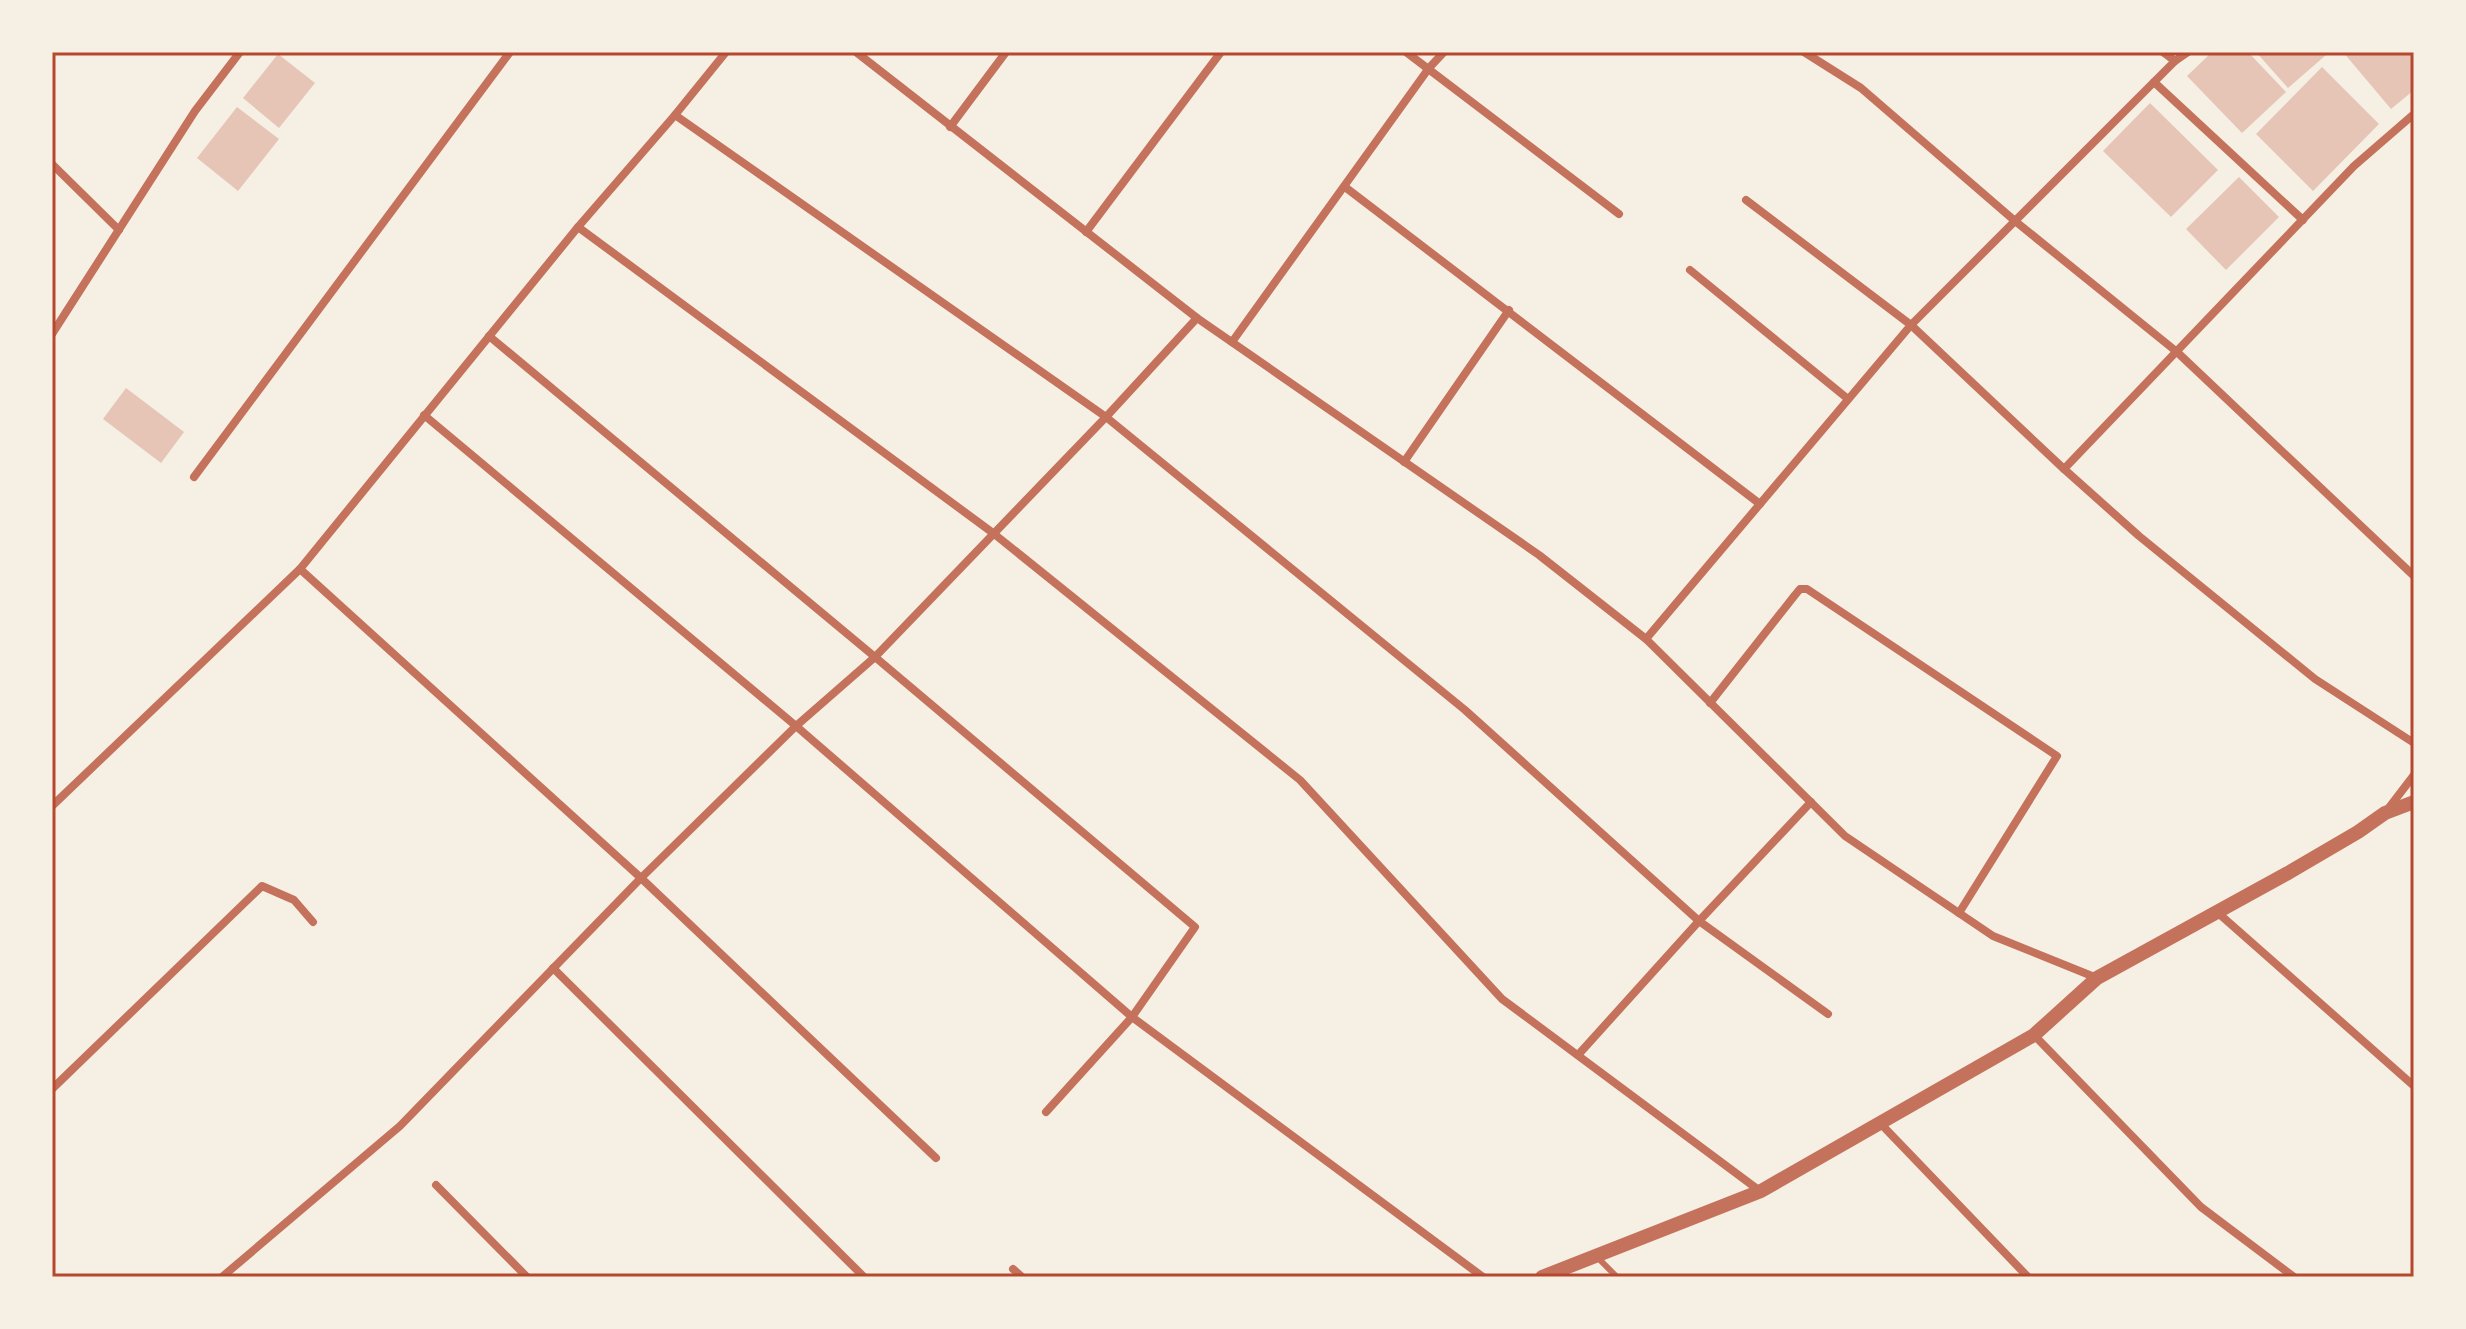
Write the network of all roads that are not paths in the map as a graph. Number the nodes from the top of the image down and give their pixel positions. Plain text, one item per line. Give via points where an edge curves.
1 (240, 52) edge
2 (510, 52) edge
3 (726, 52) edge
4 (856, 52) edge
5 (1006, 52) edge
6 (1221, 52) edge
7 (1406, 52) edge
8 (1444, 52) edge
9 (1804, 52) edge
10 (2163, 52) edge
11 (2188, 52) edge
12 (2175, 61) junction
13 (1429, 68) junction
14 (2154, 82) junction
15 (2414, 114) edge
16 (675, 115) junction
17 (950, 127) junction
18 (52, 164) edge
19 (1345, 187) junction
20 (1746, 200) dead end
21 (1619, 214) dead end
22 (2303, 220) junction
23 (2015, 221) junction
24 (578, 227) junction
25 (119, 230) junction
26 (1086, 232) junction
27 (1690, 270) dead end
28 (1509, 310) junction
29 (1197, 318) junction
30 (1911, 325) junction
31 (52, 334) edge
32 (489, 336) junction
33 (1232, 342) junction
34 (2177, 352) junction
35 (1848, 399) junction
36 (424, 415) junction
37 (1106, 417) junction
38 (1404, 462) junction
39 (2064, 469) junction
40 (194, 477) dead end
41 (1760, 504) junction
42 (993, 533) junction
43 (300, 569) junction
44 (2414, 576) edge
45 (1646, 639) junction
46 (875, 657) junction
47 (1710, 703) junction
48 (796, 726) junction
49 (2414, 743) edge
50 (2414, 775) edge
51 (1811, 802) junction
52 (2414, 802) edge
53 (52, 806) edge
54 (2385, 813) junction
55 (641, 878) junction
56 (2216, 912) junction
57 (1959, 913) junction
58 (1699, 921) junction
59 (313, 922) dead end
60 (553, 968) junction
61 (2097, 978) junction
62 (1828, 1014) dead end
63 (1132, 1017) junction
64 (2034, 1035) junction
65 (1578, 1055) junction
66 (2414, 1086) edge
67 (52, 1089) edge
68 (1046, 1112) dead end
69 (1880, 1123) junction
70 (936, 1158) dead end
71 (436, 1185) dead end
72 (1761, 1191) junction
73 (1596, 1256) junction
74 (1013, 1269) dead end
75 (222, 1277) edge
76 (527, 1277) edge
77 (864, 1277) edge
78 (1022, 1277) edge
79 (1483, 1277) edge
80 (1542, 1277) edge
81 (1617, 1277) edge
82 (2028, 1277) edge
83 (2294, 1277) edge

1 - 25 street via 195,111
2 - 40 street
3 - 16 street
4 - 17 street
5 - 17 street
6 - 26 street
7 - 13 street
8 - 13 street
9 - 23 street via 1861,88
10 - 12 street
11 - 12 street
12 - 14 street
13 - 19 street
13 - 21 street
14 - 22 street
14 - 23 street
15 - 22 street
16 - 24 street
16 - 37 street
17 - 26 street
18 - 25 street
19 - 28 street
19 - 33 street
20 - 30 street
22 - 34 street
23 - 30 street
23 - 34 street
24 - 32 street
24 - 42 street
25 - 31 street
26 - 29 street
27 - 35 street
28 - 38 street
28 - 41 street
29 - 33 street
29 - 37 street
30 - 35 street
30 - 39 street
32 - 36 street
32 - 46 street
33 - 38 street
34 - 39 street
34 - 44 street
35 - 41 street
36 - 43 street
36 - 48 street
37 - 42 street
37 - 58 street via 1465,710
38 - 45 street via 1539,555
39 - 49 street via 2315,679
41 - 45 street
42 - 46 street
42 - 65 street via 1300,780 1502,999
43 - 53 street
43 - 55 street
45 - 47 street
46 - 48 street
46 - 63 street via 1195,927
47 - 51 street
47 - 57 street via 1800,589 1807,589 2057,756
48 - 55 street
48 - 63 street
50 - 54 street
51 - 57 street via 1845,836
51 - 58 street
52 - 54 street
54 - 56 street
55 - 60 street
55 - 70 street
56 - 61 street
56 - 66 street
57 - 61 street via 1993,936
58 - 62 street
58 - 65 street
59 - 67 street via 294,900 262,886
60 - 75 street via 400,1126
60 - 77 street
61 - 64 street
63 - 68 street
63 - 79 street
64 - 69 street
64 - 83 street via 2201,1207
65 - 72 street
69 - 72 street
69 - 82 street
71 - 76 street
72 - 73 street
73 - 80 street
73 - 81 lane
74 - 78 street

